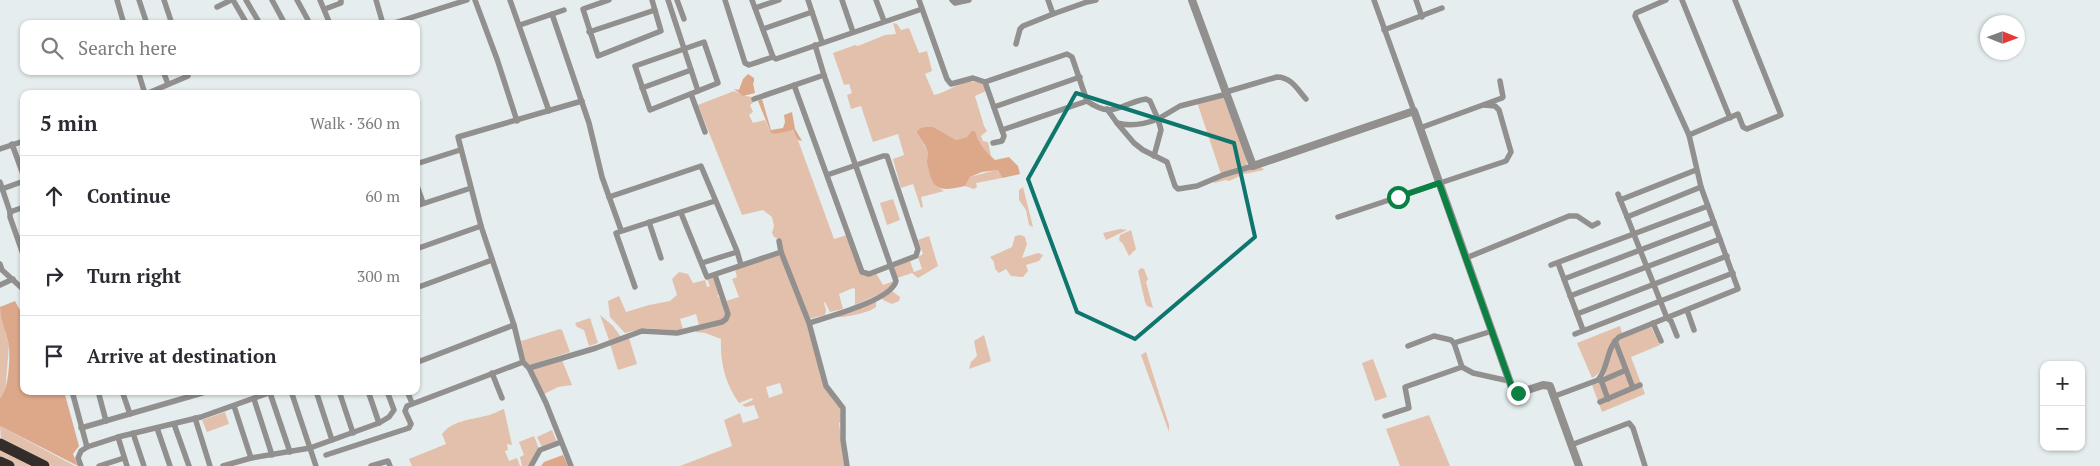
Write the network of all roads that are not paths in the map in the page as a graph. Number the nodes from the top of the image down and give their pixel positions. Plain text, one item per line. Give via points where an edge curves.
1 (117, 0) edge
2 (139, 0) edge
3 (164, 0) edge
4 (232, 0) edge
5 (246, 0) edge
6 (272, 0) edge
7 (297, 0) edge
8 (320, 0) edge
9 (341, 0) edge
10 (376, 0) edge
11 (467, 0) edge
12 (474, 0) edge
13 (510, 0) edge
14 (609, 0) edge
15 (652, 0) edge
16 (668, 0) edge
17 (677, 0) edge
18 (725, 0) edge
19 (752, 0) edge
20 (779, 0) edge
21 (808, 0) edge
22 (842, 0) edge
23 (876, 0) edge
24 (919, 0) edge
25 (952, 0) edge
26 (969, 0) edge
27 (1048, 0) edge
28 (1096, 0) edge
29 (1192, 0) edge
30 (1374, 0) edge
31 (1416, 0) edge
32 (1666, 0) edge
33 (1682, 0) edge
34 (1735, 0) edge
35 (217, 7) dead end
36 (755, 8) junction
37 (922, 8) junction
38 (1442, 8) dead end
39 (325, 9) junction
40 (564, 10) dead end
41 (655, 10) junction
42 (812, 12) junction
43 (552, 14) junction
44 (1053, 14) junction
45 (1422, 17) junction
46 (684, 19) dead end
47 (123, 20) edge
48 (146, 20) edge
49 (171, 20) edge
50 (244, 20) edge
51 (258, 20) edge
52 (283, 20) edge
53 (307, 20) edge
54 (329, 20) edge
55 (382, 20) edge
56 (404, 20) edge
57 (884, 21) junction
58 (520, 25) junction
59 (763, 29) junction
60 (1384, 30) junction
61 (589, 32) junction
62 (853, 32) junction
63 (822, 42) junction
64 (1016, 44) dead end
65 (815, 46) junction
66 (684, 49) junction
67 (773, 57) junction
68 (690, 70) junction
69 (139, 75) edge
70 (165, 75) edge
71 (188, 75) edge
72 (824, 75) junction
73 (1080, 77) junction
74 (1500, 81) dead end
75 (985, 82) junction
76 (168, 84) junction
77 (794, 85) junction
78 (642, 88) junction
79 (145, 90) edge
80 (155, 90) edge
81 (698, 91) junction
82 (1227, 93) junction
83 (691, 94) junction
84 (754, 99) dead end
85 (582, 100) junction
86 (1306, 100) dead end
87 (1087, 101) junction
88 (1484, 105) junction
89 (994, 107) junction
90 (1107, 109) junction
91 (550, 111) junction
92 (1414, 111) junction
93 (1730, 118) junction
94 (1158, 119) junction
95 (517, 121) junction
96 (1117, 124) junction
97 (1420, 128) junction
98 (1002, 130) junction
99 (705, 132) dead end
100 (1689, 135) junction
101 (20, 142) edge
102 (993, 143) dead end
103 (12, 144) junction
104 (0, 149) edge
105 (460, 150) junction
106 (1154, 156) junction
107 (420, 163) edge
108 (856, 165) junction
109 (1253, 166) junction
110 (20, 167) edge
111 (1696, 170) junction
112 (827, 175) junction
113 (20, 181) edge
114 (0, 182) edge
115 (1439, 183) junction
116 (1700, 187) junction
117 (471, 188) junction
118 (2, 189) junction
119 (420, 194) edge
120 (1618, 194) dead end
121 (609, 197) junction
122 (1620, 200) junction
123 (715, 201) junction
124 (423, 203) junction
125 (420, 204) edge
126 (1708, 206) junction
127 (20, 208) edge
128 (10, 212) junction
129 (681, 213) junction
130 (1338, 217) dead end
131 (1627, 217) junction
132 (649, 222) junction
133 (1714, 222) junction
134 (1598, 223) dead end
135 (481, 226) junction
136 (621, 230) junction
137 (20, 234) edge
138 (1634, 234) junction
139 (16, 236) junction
140 (1720, 239) junction
141 (779, 241) dead end
142 (20, 246) edge
143 (420, 248) edge
144 (1640, 251) junction
145 (737, 252) junction
146 (781, 252) junction
147 (1727, 256) junction
148 (661, 258) dead end
149 (1466, 258) junction
150 (492, 260) junction
151 (702, 263) junction
152 (1558, 263) junction
153 (0, 264) edge
154 (891, 265) junction
155 (741, 266) junction
156 (1551, 266) dead end
157 (1647, 267) junction
158 (1733, 273) junction
159 (715, 275) junction
160 (12, 279) junction
161 (1564, 279) junction
162 (1654, 284) junction
163 (0, 285) edge
164 (20, 286) edge
165 (420, 287) edge
166 (636, 287) dead end
167 (1570, 296) junction
168 (1660, 301) junction
169 (1686, 310) junction
170 (1577, 314) junction
171 (1667, 318) junction
172 (809, 323) junction
173 (1653, 323) junction
174 (514, 325) junction
175 (1583, 330) junction
176 (1694, 330) dead end
177 (1492, 331) junction
178 (1575, 334) dead end
179 (1677, 336) dead end
180 (1615, 341) junction
181 (1661, 341) dead end
182 (1454, 343) junction
183 (1408, 346) dead end
184 (420, 361) edge
185 (523, 362) junction
186 (1462, 367) junction
187 (529, 368) junction
188 (1626, 370) junction
189 (492, 373) junction
190 (1601, 380) junction
191 (1509, 381) junction
192 (1640, 385) dead end
193 (1633, 388) junction
194 (73, 395) edge
195 (99, 395) edge
196 (123, 395) edge
197 (182, 395) edge
198 (196, 395) edge
199 (264, 395) edge
200 (273, 395) edge
201 (292, 395) edge
202 (317, 395) edge
203 (340, 395) edge
204 (370, 395) edge
205 (389, 395) edge
206 (409, 395) edge
207 (1555, 396) junction
208 (502, 398) dead end
209 (183, 399) junction
210 (254, 399) junction
211 (1608, 399) junction
212 (1600, 402) dead end
213 (412, 403) junction
214 (234, 406) junction
215 (130, 414) junction
216 (1385, 416) dead end
217 (195, 418) junction
218 (106, 421) junction
219 (379, 423) junction
220 (174, 424) junction
221 (81, 428) junction
222 (157, 428) junction
223 (133, 433) junction
224 (352, 433) junction
225 (118, 437) junction
226 (332, 440) junction
227 (561, 442) junction
228 (0, 444) edge
229 (1571, 444) junction
230 (86, 447) junction
231 (310, 448) junction
232 (290, 452) junction
233 (326, 455) dead end
234 (272, 456) junction
235 (124, 458) junction
236 (251, 458) junction
237 (0, 462) edge
238 (235, 464) edge
239 (9, 466) edge
240 (44, 466) edge
241 (81, 466) edge
242 (99, 466) edge
243 (126, 466) edge
244 (144, 466) edge
245 (170, 466) edge
246 (189, 466) edge
247 (210, 466) edge
248 (223, 466) edge
249 (316, 466) edge
250 (371, 466) edge
251 (390, 466) edge
252 (531, 466) edge
253 (571, 466) edge
254 (847, 466) edge
255 (1579, 466) edge
256 (1645, 466) edge

1 - 47 street
2 - 48 street
3 - 49 street
4 - 35 street
4 - 50 street
5 - 51 street
6 - 52 street
7 - 53 street
8 - 39 street
9 - 39 street via 339,4
10 - 55 street
11 - 56 street
12 - 95 street
13 - 58 street
14 - 61 street via 582,9
15 - 41 street
16 - 66 street
17 - 46 street
18 - 67 street via 745,63 749,65
19 - 36 street
20 - 36 street
21 - 42 street
22 - 62 street
23 - 57 street
24 - 37 street
25 - 26 street via 959,4
27 - 44 street
28 - 44 street
29 - 82 street
30 - 60 street
31 - 45 street
32 - 100 street via 1635,16
33 - 93 street
34 - 93 street via 1781,114 1747,129 1738,114
36 - 59 street
37 - 57 street
37 - 75 street via 949,83 973,78
38 - 45 street
39 - 54 street
40 - 43 street
41 - 61 street
41 - 61 street via 661,31 599,55
42 - 59 street
42 - 63 street
43 - 58 street
43 - 85 street
44 - 64 street via 1020,28
45 - 60 street
57 - 62 street
58 - 91 street
59 - 67 street
60 - 92 street
62 - 63 street
63 - 65 street
65 - 67 street via 778,59
65 - 72 street
66 - 68 street
66 - 78 street via 635,66
66 - 81 street via 704,42 718,83
68 - 78 street
68 - 81 street
69 - 79 street
70 - 76 street
71 - 76 street
72 - 77 street
72 - 108 street
73 - 75 street via 1068,54
73 - 87 street
73 - 89 street
74 - 88 street via 1503,97
75 - 89 street
76 - 80 street
77 - 84 street
77 - 112 street
78 - 83 street via 650,110
81 - 83 street
82 - 86 street via 1278,76 1289,80
82 - 94 street via 1184,105
82 - 109 street
83 - 99 street
85 - 91 street
85 - 121 street
87 - 90 street
87 - 98 street
88 - 97 street
88 - 115 street via 1495,106 1499,110 1511,147 1510,158
89 - 98 street
90 - 94 street via 1146,99
90 - 96 street
91 - 95 street
92 - 97 street
92 - 109 street
93 - 100 street
94 - 96 street via 1134,125
94 - 106 street via 1161,130
95 - 105 street via 460,136
96 - 106 street via 1134,143
97 - 115 street
98 - 102 street via 1003,140
100 - 111 street
101 - 103 street
103 - 104 street
103 - 110 street
105 - 107 street
105 - 117 street
106 - 109 street via 1168,164 1178,190
108 - 112 street
108 - 154 street
108 - 154 street via 883,156 889,158 918,249 914,258
111 - 116 street
111 - 122 street
112 - 154 street via 862,272 869,274
113 - 118 street
114 - 118 street
115 - 130 street
115 - 149 street
116 - 126 street
116 - 131 street
117 - 124 street
117 - 135 street
118 - 128 street
119 - 124 street
120 - 122 street
121 - 123 street via 701,166
121 - 136 street
122 - 131 street
123 - 129 street
123 - 145 street
124 - 125 street
126 - 133 street
126 - 138 street
127 - 128 street
128 - 139 street
129 - 132 street
129 - 151 street
131 - 138 street
132 - 136 street
132 - 148 street
133 - 140 street
133 - 144 street
134 - 149 street via 1592,226 1577,216 1569,216
135 - 143 street
135 - 150 street
136 - 166 street via 616,233
137 - 139 street
138 - 144 street
138 - 152 street
139 - 142 street
140 - 147 street
140 - 157 street
141 - 146 street
144 - 157 street
144 - 161 street
145 - 151 street
145 - 155 street
146 - 155 street
146 - 172 street
147 - 158 street
147 - 162 street
149 - 177 street
150 - 165 street
150 - 174 street
151 - 159 street via 706,276
152 - 156 street
152 - 161 street
153 - 160 street
154 - 172 street via 894,287 883,296
155 - 159 street
157 - 162 street
157 - 167 street
158 - 168 street
158 - 169 street via 1738,291
159 - 187 street via 728,314 722,322 677,333 642,331
160 - 163 street
160 - 164 street
161 - 167 street
162 - 168 street
162 - 170 street
167 - 170 street
168 - 171 street
168 - 175 street
169 - 171 street
169 - 176 street
170 - 175 street
171 - 173 street
171 - 179 street
172 - 254 street via 826,386 843,408
173 - 180 street
173 - 181 street
174 - 184 street
174 - 185 street
175 - 178 street
177 - 182 street
177 - 191 street
180 - 188 street
180 - 190 street
182 - 183 street via 1434,336
182 - 186 street
185 - 187 street
185 - 189 street
186 - 191 street via 1473,373
186 - 216 street via 1405,387 1409,408
187 - 227 street
188 - 190 street
188 - 193 street
189 - 208 street
189 - 213 street
190 - 207 street
190 - 211 street
191 - 207 street via 1516,393 1547,384
192 - 193 street
193 - 211 street
194 - 221 street
195 - 218 street
196 - 215 street
197 - 209 street
198 - 209 street
199 - 210 street
200 - 232 street
201 - 231 street
202 - 226 street
203 - 224 street
204 - 219 street
205 - 219 street via 394,410
206 - 213 street
207 - 229 street
209 - 215 street
210 - 214 street
210 - 234 street
211 - 212 street
213 - 233 street via 405,408 411,424 409,428
214 - 217 street
214 - 236 street
215 - 218 street
217 - 220 street
217 - 247 street
218 - 221 street
219 - 224 street
220 - 222 street
220 - 246 street
221 - 230 street
222 - 223 street
222 - 245 street
223 - 225 street
223 - 244 street
224 - 226 street
225 - 230 street
225 - 235 street
226 - 231 street
227 - 252 street via 540,450
227 - 253 street
228 - 240 highway
229 - 255 street
229 - 256 street via 1629,423
230 - 241 street via 78,458
231 - 232 street
231 - 249 street
232 - 234 street
234 - 236 street
235 - 242 street
235 - 243 street
236 - 238 street
237 - 239 highway
238 - 248 street
250 - 251 street via 388,460

